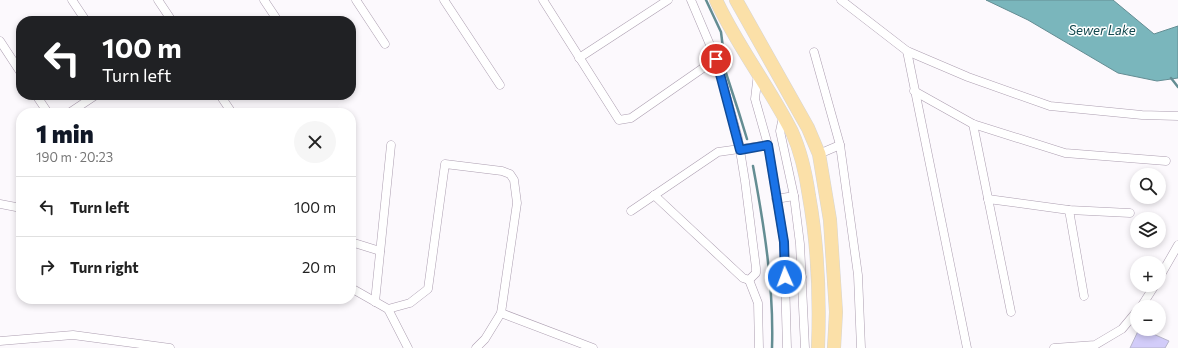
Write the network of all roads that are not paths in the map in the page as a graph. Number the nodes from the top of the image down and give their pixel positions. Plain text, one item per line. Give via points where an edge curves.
1 (72, 0) edge
2 (158, 0) edge
3 (264, 0) edge
4 (356, 0) edge
5 (444, 0) edge
6 (543, 0) edge
7 (668, 0) edge
8 (691, 0) edge
9 (716, 0) edge
10 (736, 0) edge
11 (841, 0) edge
12 (83, 16) edge
13 (169, 16) edge
14 (275, 16) edge
15 (0, 41) edge
16 (385, 44) dead end
17 (814, 52) dead end
18 (907, 52) junction
19 (580, 58) junction
20 (716, 59) junction
21 (16, 65) edge
22 (758, 72) junction
23 (500, 85) dead end
24 (914, 91) junction
25 (88, 100) edge
26 (76, 108) edge
27 (1178, 116) edge
28 (784, 117) junction
29 (973, 124) junction
30 (391, 145) dead end
31 (768, 145) junction
32 (840, 145) junction
33 (740, 150) junction
34 (820, 154) junction
35 (1166, 161) dead end
36 (654, 195) junction
37 (794, 196) junction
38 (776, 199) junction
39 (988, 199) junction
40 (0, 204) edge
41 (16, 207) edge
42 (1069, 210) junction
43 (631, 211) dead end
44 (1130, 213) dead end
45 (356, 244) edge
46 (1178, 245) edge
47 (380, 251) junction
48 (1166, 266) edge
49 (785, 277) junction
50 (802, 277) junction
51 (749, 280) junction
52 (356, 291) edge
53 (1084, 296) dead end
54 (375, 302) junction
55 (388, 309) junction
56 (1011, 312) dead end
57 (501, 313) junction
58 (1130, 319) edge
59 (0, 341) edge
60 (167, 347) edge
61 (408, 348) edge
62 (476, 348) edge
63 (593, 348) edge
64 (759, 348) edge
65 (787, 348) edge
66 (806, 348) edge
67 (818, 348) edge
68 (834, 348) edge
69 (861, 348) edge
70 (967, 348) edge
71 (1054, 348) edge

1 - 12 street
2 - 13 street
3 - 14 street
4 - 16 street
5 - 23 street
6 - 19 street
7 - 19 street
8 - 20 street
9 - 22 main road
10 - 34 main road
11 - 18 street
15 - 21 street
17 - 32 street
18 - 24 street
18 - 27 street via 1050,106
19 - 20 street via 620,120 631,118
20 - 33 street
22 - 28 main road
22 - 31 street via 755,99
24 - 29 street
24 - 70 street
25 - 26 street
28 - 37 street via 780,131
28 - 67 main road via 805,170 814,227 819,310
29 - 35 street via 1066,153
29 - 39 street
30 - 47 street
31 - 33 street
31 - 38 street
32 - 34 street
32 - 69 street via 858,275
33 - 36 street via 718,152
33 - 51 street via 756,268 756,273
34 - 68 main road via 830,220 836,312
36 - 43 street
36 - 51 street via 742,278
37 - 38 street
37 - 50 street
38 - 49 street via 784,242
39 - 42 street
39 - 56 street
40 - 41 street
42 - 44 street
42 - 53 street
45 - 47 street
46 - 48 street
47 - 54 street
49 - 50 street
49 - 65 street
50 - 66 street
51 - 64 street via 758,303
52 - 54 street
54 - 55 street
55 - 57 street via 410,303 428,289 445,164 502,171 510,174 514,180 517,203
55 - 61 street
57 - 62 street via 485,339
57 - 63 street
58 - 71 street via 1122,329 1095,345
59 - 60 street via 73,335

